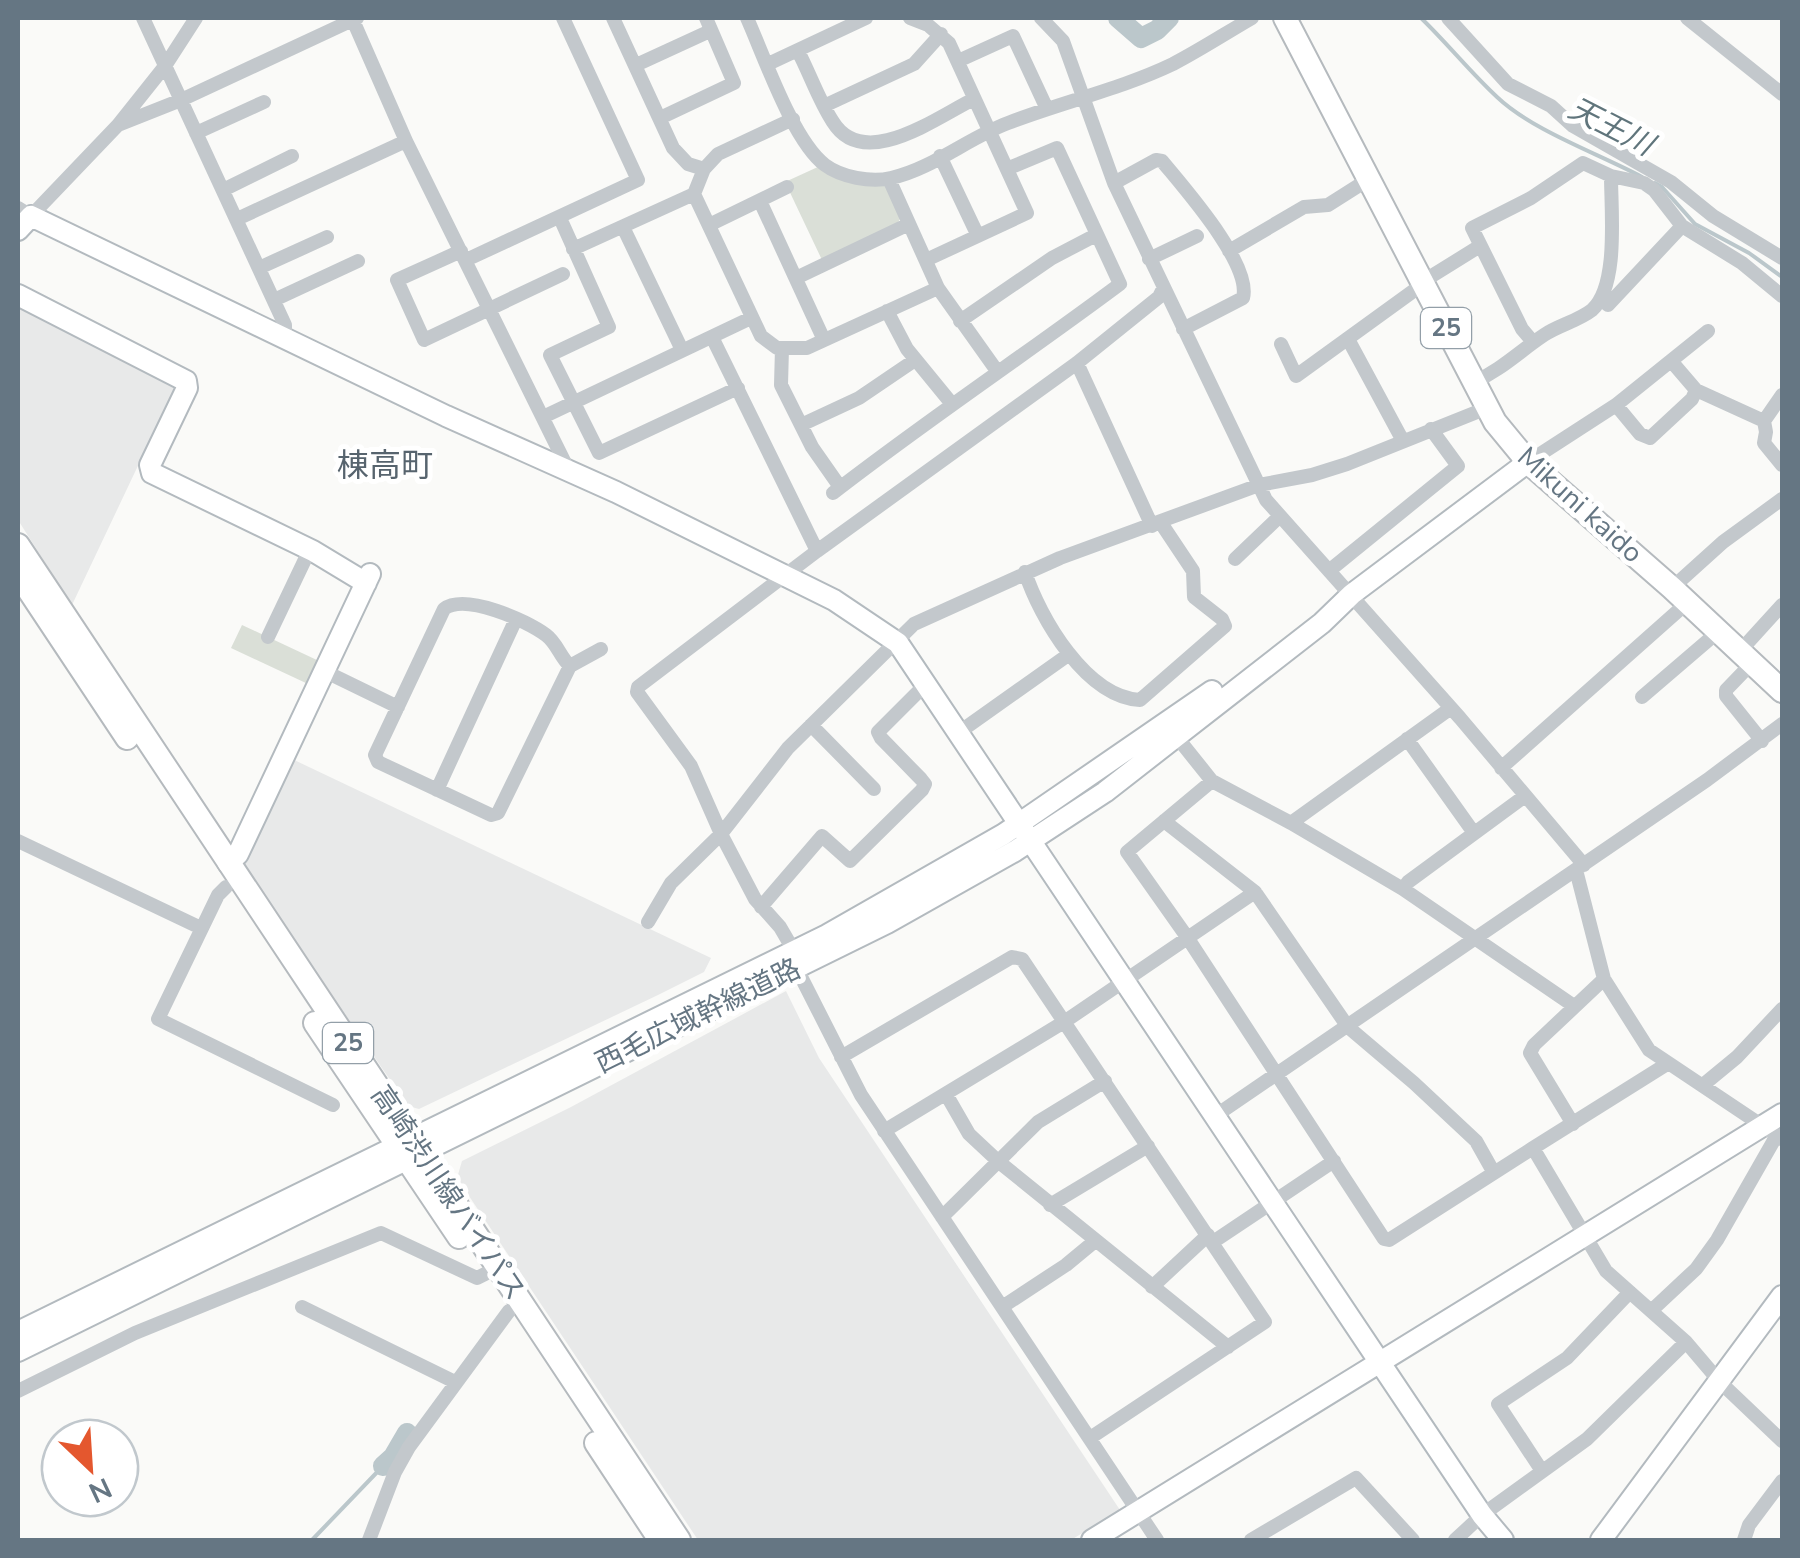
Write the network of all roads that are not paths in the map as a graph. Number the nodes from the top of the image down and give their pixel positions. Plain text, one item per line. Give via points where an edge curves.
1 (143, 18) edge
2 (196, 18) edge
3 (354, 18) edge
4 (563, 18) edge
5 (612, 18) edge
6 (747, 18) edge
7 (864, 18) edge
8 (910, 18) edge
9 (1041, 18) edge
10 (1252, 18) edge
11 (1286, 18) edge
12 (1448, 18) edge
13 (1686, 18) edge
14 (708, 24) edge
15 (941, 34) junction
16 (798, 51) junction
17 (958, 61) junction
18 (768, 64) junction
19 (165, 66) junction
20 (636, 66) junction
21 (1782, 94) edge
22 (1082, 97) junction
23 (974, 99) junction
24 (180, 100) junction
25 (264, 102) dead end
26 (826, 105) junction
27 (1047, 108) junction
28 (660, 118) junction
29 (793, 119) junction
30 (118, 126) junction
31 (989, 131) junction
32 (196, 133) junction
33 (406, 141) junction
34 (292, 156) dead end
35 (940, 156) junction
36 (1008, 168) junction
37 (704, 169) junction
38 (1611, 176) junction
39 (888, 179) junction
40 (1369, 179) junction
41 (1114, 184) junction
42 (787, 188) dead end
43 (222, 190) junction
44 (694, 194) junction
45 (760, 201) junction
46 (22, 218) edge
47 (560, 218) junction
48 (237, 220) junction
49 (909, 224) junction
50 (709, 225) junction
51 (623, 226) junction
52 (1682, 226) junction
53 (1096, 234) junction
54 (978, 236) junction
55 (1197, 236) dead end
56 (327, 237) dead end
57 (1480, 246) junction
58 (574, 249) junction
59 (1229, 252) junction
60 (464, 256) junction
61 (1782, 258) edge
62 (1149, 259) junction
63 (358, 260) dead end
64 (926, 260) junction
65 (259, 268) junction
66 (564, 274) dead end
67 (796, 278) junction
68 (1423, 283) junction
69 (938, 288) junction
70 (1163, 289) junction
71 (18, 295) edge
72 (1782, 296) edge
73 (1602, 299) junction
74 (274, 300) junction
75 (488, 310) junction
76 (888, 311) junction
77 (751, 318) junction
78 (960, 321) junction
79 (1183, 330) junction
80 (1708, 330) dead end
81 (712, 336) junction
82 (285, 338) junction
83 (1348, 339) junction
84 (824, 340) junction
85 (1533, 342) junction
86 (1280, 344) dead end
87 (782, 348) junction
88 (682, 350) junction
89 (915, 360) junction
90 (1672, 362) junction
91 (1076, 363) junction
92 (996, 370) junction
93 (1474, 382) junction
94 (738, 388) junction
95 (1696, 390) junction
96 (1782, 395) edge
97 (574, 403) junction
98 (952, 404) junction
99 (1616, 405) junction
100 (1487, 408) junction
101 (544, 417) junction
102 (1764, 420) junction
103 (801, 425) junction
104 (1431, 429) junction
105 (1404, 440) junction
106 (1528, 462) junction
107 (1782, 465) edge
108 (570, 472) junction
109 (1259, 485) junction
110 (1782, 499) edge
111 (1280, 516) junction
112 (1156, 524) junction
113 (18, 545) edge
114 (310, 549) junction
115 (816, 550) junction
116 (1235, 558) dead end
117 (1330, 570) junction
118 (1026, 572) junction
119 (18, 574) edge
120 (786, 576) junction
121 (1352, 594) junction
122 (1680, 595) junction
123 (1782, 605) edge
124 (516, 619) junction
125 (1719, 630) junction
126 (268, 637) dead end
127 (898, 643) junction
128 (600, 650) dead end
129 (1068, 655) junction
130 (1747, 656) junction
131 (570, 666) junction
132 (324, 671) junction
133 (926, 684) junction
134 (1782, 691) edge
135 (1642, 698) dead end
136 (398, 707) junction
137 (1451, 708) junction
138 (1782, 724) edge
139 (811, 725) junction
140 (1170, 730) junction
141 (958, 733) junction
142 (1407, 740) junction
143 (1762, 741) junction
144 (1501, 768) junction
145 (1212, 781) junction
146 (875, 789) dead end
147 (437, 790) junction
148 (1525, 796) junction
149 (1164, 821) junction
150 (1292, 822) junction
151 (1024, 833) junction
152 (1474, 833) junction
153 (720, 834) junction
154 (18, 841) edge
155 (228, 864) junction
156 (1580, 868) junction
157 (226, 888) junction
158 (1404, 889) junction
159 (1254, 892) junction
160 (762, 907) junction
161 (648, 922) dead end
162 (201, 928) junction
163 (1187, 937) junction
164 (1476, 937) junction
165 (795, 959) junction
166 (1604, 979) junction
167 (1125, 980) junction
168 (1574, 1006) junction
169 (1782, 1009) edge
170 (1064, 1022) junction
171 (1348, 1027) junction
172 (842, 1057) junction
173 (1667, 1064) junction
174 (1277, 1076) junction
175 (1105, 1082) junction
176 (1703, 1085) junction
177 (946, 1094) junction
178 (333, 1105) dead end
179 (1215, 1116) junction
180 (1573, 1124) junction
181 (1777, 1128) edge
182 (884, 1131) junction
183 (1148, 1146) junction
184 (1533, 1148) junction
185 (409, 1149) junction
186 (1334, 1161) junction
187 (999, 1162) junction
188 (1494, 1173) junction
189 (1272, 1202) junction
190 (1050, 1205) junction
191 (942, 1217) junction
192 (1585, 1236) junction
193 (1210, 1238) junction
194 (1095, 1242) junction
195 (485, 1274) junction
196 (1152, 1287) junction
197 (1630, 1292) junction
198 (1782, 1296) edge
199 (302, 1307) dead end
200 (1002, 1307) junction
201 (509, 1311) junction
202 (1651, 1311) junction
203 (18, 1332) edge
204 (1686, 1342) junction
205 (1228, 1347) junction
206 (18, 1352) edge
207 (1382, 1362) junction
208 (456, 1382) junction
209 (1720, 1382) junction
210 (18, 1392) edge
211 (1090, 1438) junction
212 (1782, 1442) edge
213 (1542, 1472) junction
214 (1782, 1481) edge
215 (1140, 1511) junction
216 (1482, 1514) junction
217 (1409, 1539) edge
218 (369, 1540) edge
219 (660, 1540) edge
220 (679, 1540) edge
221 (1092, 1540) edge
222 (1157, 1540) edge
223 (1251, 1540) edge
224 (1455, 1540) edge
225 (1503, 1540) edge
226 (1601, 1540) edge
227 (1744, 1540) edge

1 - 19 street
2 - 19 street
3 - 24 street
3 - 33 street
4 - 47 street via 638,180
5 - 20 street
6 - 18 street
7 - 16 street
8 - 15 street
9 - 22 street via 1063,41
10 - 22 street via 1171,64
11 - 40 main road, Mikuni kaido / 25
12 - 61 street via 1508,84
13 - 21 street
14 - 20 street
14 - 28 street via 734,83
15 - 17 street
15 - 26 street via 914,64
16 - 18 street
16 - 26 street
17 - 23 street
17 - 27 street via 1013,36
18 - 29 street
19 - 24 street
19 - 30 street
20 - 28 street
22 - 27 street
22 - 41 street
23 - 26 street via 883,143 845,135
23 - 31 street
24 - 30 street
24 - 32 street
25 - 32 street
27 - 31 street
28 - 37 street via 680,158
29 - 37 street via 718,154
29 - 39 street via 826,166 847,176
30 - 46 street
31 - 35 street
31 - 36 street
32 - 43 street
33 - 48 street
33 - 60 street
34 - 43 street
35 - 39 street
35 - 54 street
36 - 53 street via 1058,148
36 - 54 street via 1028,212
37 - 44 street
38 - 52 street via 1654,190
38 - 57 street via 1583,163 1472,228
38 - 73 street via 1610,261
39 - 49 street
40 - 59 street via 1328,205 1304,207
40 - 68 main road, Mikuni kaido / 25
41 - 59 street via 1162,162
41 - 62 street
42 - 45 street
43 - 48 street
44 - 50 street
44 - 51 street
45 - 50 street
45 - 67 street
46 - 82 street
47 - 58 street
47 - 60 street
48 - 65 street
49 - 64 street
49 - 67 street
50 - 77 street
51 - 58 street
51 - 88 street
52 - 72 street
52 - 73 street via 1608,304
53 - 78 street
53 - 92 street via 1120,284
54 - 64 street
55 - 62 street
56 - 65 street
57 - 68 street
57 - 85 street
58 - 97 street via 609,327 550,354
59 - 79 street via 1243,298
60 - 75 street
60 - 75 street via 397,280 424,340
62 - 70 street
63 - 74 street
64 - 69 street
65 - 74 street
66 - 75 street
67 - 84 street
68 - 83 street
68 - 93 main road, Mikuni kaido / 25
69 - 76 street
69 - 78 street
70 - 79 street
70 - 91 street
71 - 114 street via 186,381 152,473
73 - 85 street
74 - 82 street
75 - 101 street
76 - 84 street
76 - 89 street
77 - 81 street
77 - 87 street via 761,336
78 - 92 street
79 - 109 street
80 - 90 street
81 - 88 street
81 - 94 street
82 - 108 street
83 - 86 street via 1296,376
83 - 105 street
84 - 87 street
85 - 93 street
87 - 103 street via 781,385
88 - 97 street
89 - 98 street
89 - 103 street via 859,398
90 - 95 street
90 - 99 street
91 - 112 street
91 - 115 street
92 - 98 street
93 - 100 main road, Mikuni kaido / 25
94 - 97 street via 599,454
94 - 115 street
95 - 99 street via 1650,438
95 - 102 street
96 - 102 street
97 - 101 street
98 - 103 street via 837,490
99 - 106 street
100 - 104 street
100 - 106 main road, Mikuni kaido / 25
101 - 108 street
102 - 107 street via 1764,443
104 - 105 street
104 - 117 street via 1458,466
105 - 109 street via 1312,475
106 - 121 street, 西毛広域幹線道路
106 - 122 main road, Mikuni kaido / 25
108 - 120 street
109 - 111 street
109 - 112 street
110 - 122 street via 1723,542
111 - 116 street
111 - 117 street
112 - 118 street
112 - 129 street via 1192,571 1194,596 1224,626 1136,700 1114,692
113 - 155 main road, 高崎渋川線バイパス / 25
114 - 126 street
114 - 132 street via 369,577
115 - 120 street
117 - 121 street
118 - 127 street via 920,621
118 - 129 street via 1036,605
119 - 157 main road, 高崎渋川線バイパス / 25
120 - 127 street
120 - 153 street via 638,687 691,766
121 - 137 street
121 - 140 street, 西毛広域幹線道路
122 - 125 main road, Mikuni kaido / 25
122 - 144 street
123 - 130 street
124 - 131 street via 546,634
124 - 136 street via 473,604 450,604
124 - 147 street
125 - 130 main road, Mikuni kaido / 25
125 - 135 street
127 - 133 street
127 - 139 street
128 - 131 street
129 - 141 street
130 - 134 main road, Mikuni kaido / 25
130 - 143 street via 1726,696
131 - 147 street via 498,813 491,816
132 - 136 street
132 - 155 street
133 - 141 street
133 - 160 street via 878,732 921,778 922,790 850,861 822,836
136 - 147 street via 375,755 378,762
137 - 142 street
137 - 144 street
138 - 143 street
139 - 146 street
139 - 153 street
140 - 145 street
140 - 151 street, 西毛広域幹線道路 via 1105,792
141 - 151 street
142 - 150 street
142 - 152 street
143 - 156 street
144 - 148 street
145 - 149 street
145 - 150 street
148 - 152 street
148 - 156 street
149 - 159 street
149 - 163 street via 1126,852
150 - 158 street
151 - 165 street, 西毛広域幹線道路 via 888,923
151 - 167 street
152 - 158 street
153 - 160 street
153 - 161 street via 671,883
154 - 162 street
155 - 185 main road, 高崎渋川線バイパス / 25
156 - 164 street
156 - 166 street
157 - 162 street
157 - 185 main road, 高崎渋川線バイパス / 25
158 - 164 street
159 - 163 street
159 - 171 street
160 - 165 street
162 - 178 street via 158,1019
163 - 167 street
163 - 174 street
164 - 168 street
164 - 171 street
165 - 172 street
165 - 185 street, 西毛広域幹線道路
166 - 168 street
166 - 173 street via 1650,1050
167 - 170 street
167 - 179 street
168 - 180 street via 1530,1054
169 - 176 street
170 - 172 street via 1022,959 1012,957
170 - 175 street
170 - 177 street
171 - 174 street
171 - 188 street via 1476,1141
172 - 182 street
173 - 176 street
173 - 180 street
174 - 179 street
174 - 186 street
175 - 183 street
175 - 187 street via 1038,1122
176 - 181 street
177 - 182 street
177 - 187 street via 969,1134
179 - 189 street
180 - 184 street
181 - 192 street
181 - 202 street via 1717,1240
182 - 191 street
183 - 190 street
183 - 193 street
184 - 188 street
184 - 192 street
185 - 195 main road, 高崎渋川線バイパス / 25
185 - 203 street, 西毛広域幹線道路
185 - 206 street, 西毛広域幹線道路
185 - 220 main road, 高崎渋川線バイパス / 25
186 - 188 street via 1389,1240
186 - 189 street
187 - 190 street
187 - 191 street
189 - 193 street
189 - 207 street
190 - 194 street
191 - 200 street
192 - 197 street via 1606,1271
192 - 207 street
193 - 196 street
193 - 205 street via 1265,1322
194 - 196 street
194 - 200 street
195 - 201 main road, 高崎渋川線バイパス / 25
195 - 210 street via 476,1278 381,1233 130,1336
196 - 205 street
197 - 202 street
197 - 213 street via 1567,1358 1498,1404
198 - 209 street
199 - 208 street
200 - 211 street
201 - 208 street
201 - 219 main road, 高崎渋川線バイパス / 25
202 - 204 street
204 - 209 street
204 - 213 street via 1587,1439
205 - 211 street
207 - 215 street
207 - 216 street
208 - 218 street via 403,1457
209 - 212 street
209 - 226 street
211 - 215 street
213 - 216 street
214 - 227 street
215 - 221 street
215 - 222 street
216 - 224 street
216 - 225 street
217 - 223 street via 1356,1478

